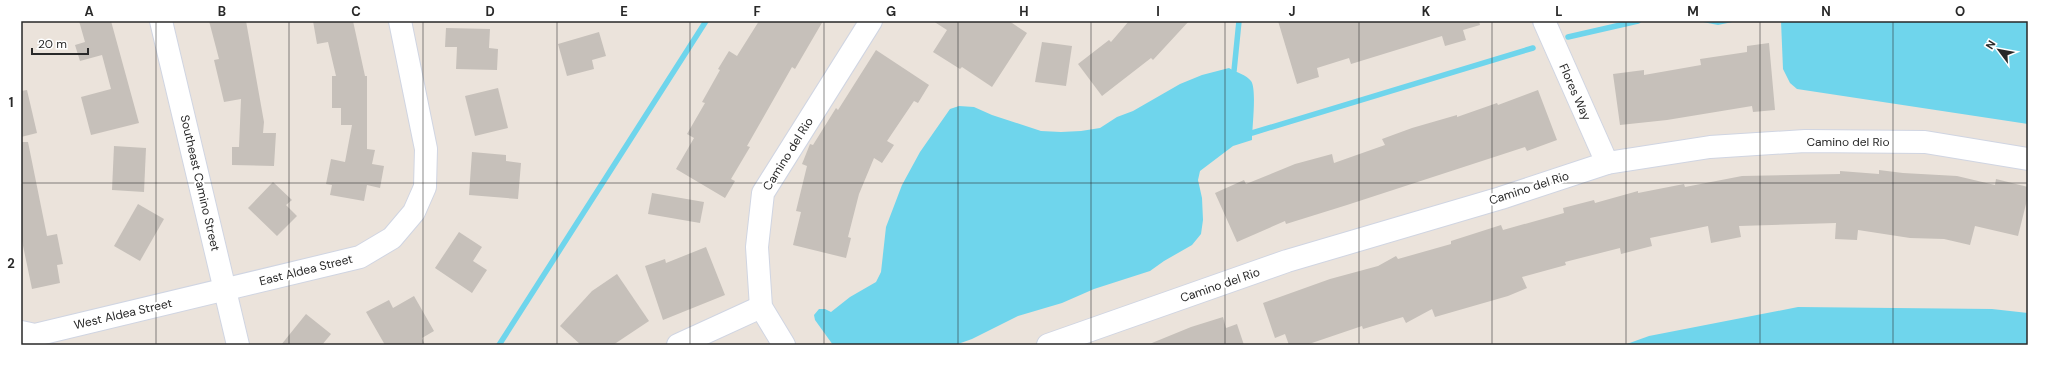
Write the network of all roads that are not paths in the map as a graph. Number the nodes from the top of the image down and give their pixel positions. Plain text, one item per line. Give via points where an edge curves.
1 (161, 21) edge
2 (400, 21) edge
3 (871, 21) edge
4 (1544, 21) edge
5 (2028, 159) edge
6 (1607, 163) junction
7 (226, 290) junction
8 (761, 307) junction
9 (21, 332) edge
10 (238, 345) edge
11 (678, 345) edge
12 (784, 345) edge
13 (1048, 345) edge

1 - 7 street, Southeast Camino Street
2 - 7 street, East Aldea Street via 426,149 425,187 414,212 392,238 360,257
3 - 8 street, Camino del Rio via 763,193 757,247
4 - 6 street, Flores Way
5 - 6 street, Camino del Rio via 1925,142 1805,141 1710,147
6 - 13 street, Camino del Rio via 1501,198 1287,261
7 - 9 street, West Aldea Street via 35,334
7 - 10 street, Southeast Camino Street
8 - 11 street
8 - 12 street, Camino del Rio

